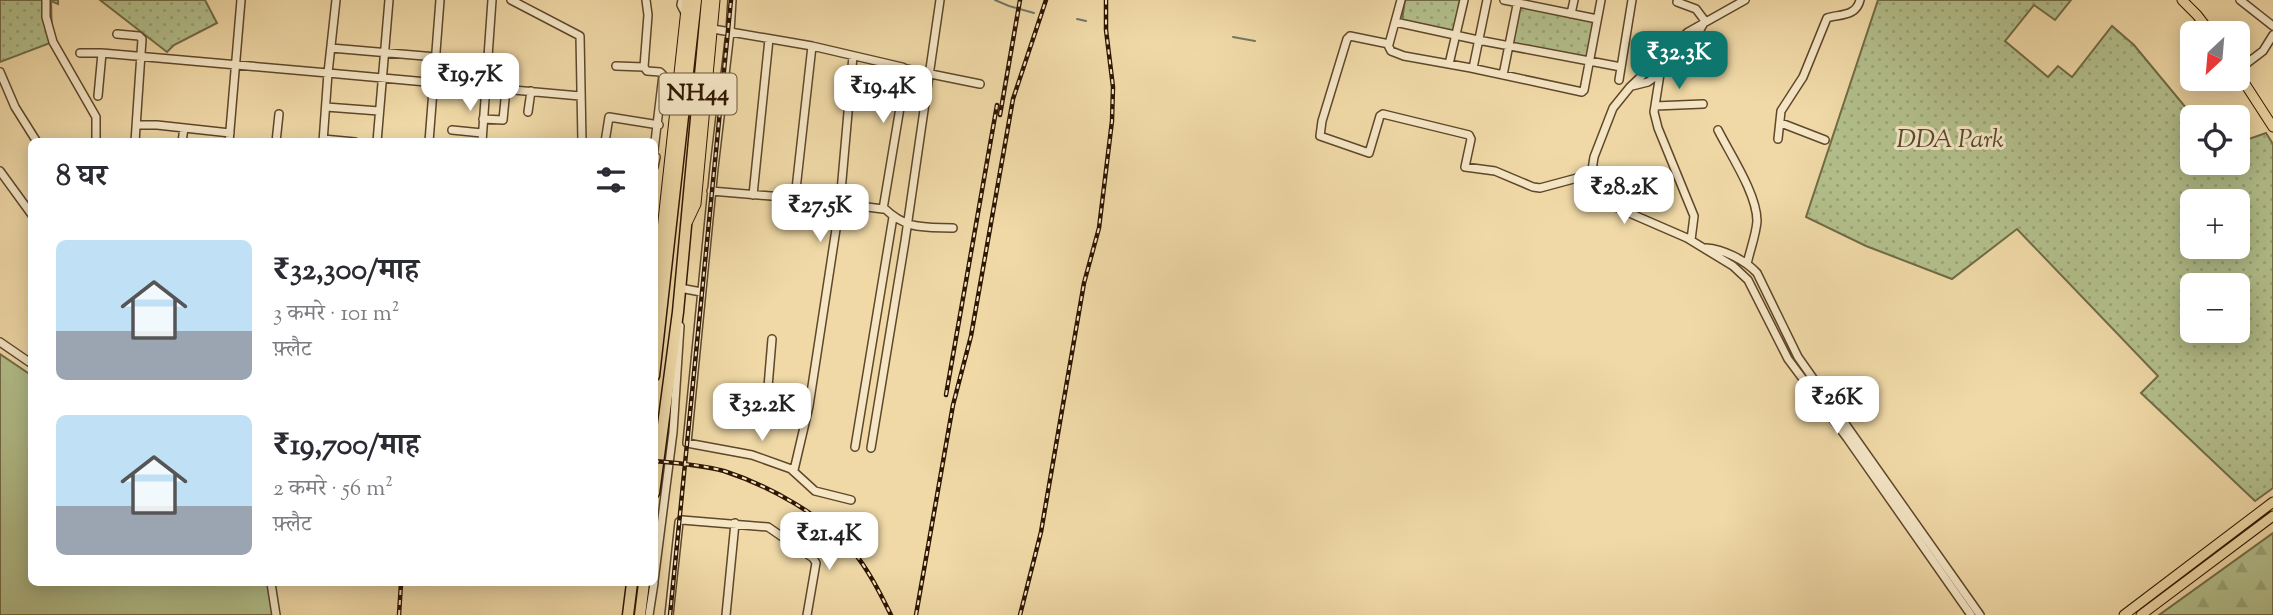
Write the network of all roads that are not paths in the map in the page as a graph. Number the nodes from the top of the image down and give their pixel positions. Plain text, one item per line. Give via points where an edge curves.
1 (46, 0) edge
2 (241, 0) edge
3 (336, 0) edge
4 (389, 0) edge
5 (440, 0) edge
6 (492, 0) edge
7 (511, 0) edge
8 (646, 0) edge
9 (685, 0) edge
10 (696, 0) edge
11 (707, 0) edge
12 (715, 0) edge
13 (732, 0) edge
14 (940, 0) edge
15 (1401, 0) edge
16 (1464, 0) edge
17 (1487, 0) edge
18 (1504, 0) edge
19 (1574, 0) edge
20 (1601, 0) edge
21 (1632, 0) edge
22 (1668, 0) edge
23 (1745, 0) edge
24 (1860, 0) edge
25 (2182, 0) edge
26 (2189, 0) edge
27 (1518, 1) edge
28 (1677, 1) edge
29 (2242, 1) edge
30 (1545, 4) edge
31 (1571, 13) junction
32 (1597, 19) junction
33 (1705, 21) junction
34 (2202, 21) edge
35 (2207, 21) edge
36 (1395, 22) junction
37 (2273, 26) edge
38 (713, 29) junction
39 (730, 32) junction
40 (117, 34) dead end
41 (2273, 35) edge
42 (1456, 36) junction
43 (769, 38) junction
44 (1478, 40) junction
45 (1388, 45) junction
46 (812, 46) junction
47 (1510, 46) junction
48 (331, 48) junction
49 (79, 53) dead end
50 (102, 53) junction
51 (384, 53) junction
52 (853, 56) junction
53 (140, 57) junction
54 (436, 57) junction
55 (1590, 61) junction
56 (2250, 61) edge
57 (1449, 64) junction
58 (236, 66) junction
59 (616, 66) dead end
60 (644, 67) junction
61 (1621, 67) junction
62 (1472, 68) junction
63 (906, 69) junction
64 (0, 72) edge
65 (328, 73) junction
66 (1660, 74) junction
67 (928, 75) junction
68 (1503, 75) junction
69 (382, 78) junction
70 (1619, 80) dead end
71 (434, 83) junction
72 (980, 84) dead end
73 (2250, 84) edge
74 (1632, 86) junction
75 (486, 87) junction
76 (2250, 88) edge
77 (506, 89) junction
78 (531, 91) junction
79 (98, 96) dead end
80 (580, 96) junction
81 (1703, 104) dead end
82 (1655, 106) junction
83 (326, 107) junction
84 (379, 111) junction
85 (528, 112) dead end
86 (279, 114) dead end
87 (2273, 116) edge
88 (484, 118) junction
89 (1781, 123) junction
90 (137, 125) junction
91 (659, 125) junction
92 (2273, 127) edge
93 (184, 128) junction
94 (452, 130) dead end
95 (1718, 130) dead end
96 (230, 133) junction
97 (482, 137) edge
98 (34, 138) edge
99 (96, 138) edge
100 (135, 138) edge
101 (183, 138) edge
102 (229, 138) edge
103 (276, 138) edge
104 (323, 138) edge
105 (377, 138) edge
106 (429, 138) edge
107 (582, 138) edge
108 (605, 138) edge
109 (657, 138) edge
110 (1778, 139) dead end
111 (1825, 140) dead end
112 (0, 171) edge
113 (1592, 174) junction
114 (711, 191) junction
115 (753, 195) junction
116 (795, 198) junction
117 (840, 203) junction
118 (884, 208) junction
119 (28, 210) edge
120 (894, 217) junction
121 (687, 222) junction
122 (908, 225) junction
123 (953, 228) dead end
124 (1691, 240) junction
125 (1705, 248) junction
126 (1747, 264) junction
127 (658, 267) edge
128 (658, 280) edge
129 (680, 288) junction
130 (701, 292) junction
131 (663, 300) junction
132 (678, 312) junction
133 (658, 317) edge
134 (772, 339) dead end
135 (0, 342) edge
136 (28, 361) edge
137 (754, 397) dead end
138 (767, 399) junction
139 (808, 406) junction
140 (855, 447) dead end
141 (871, 448) dead end
142 (658, 463) edge
143 (792, 470) junction
144 (851, 500) dead end
145 (2273, 502) edge
146 (2273, 516) edge
147 (735, 523) junction
148 (658, 550) edge
149 (273, 586) edge
150 (632, 586) edge
151 (644, 586) edge
152 (653, 586) edge
153 (276, 615) edge
154 (628, 615) edge
155 (640, 615) edge
156 (649, 615) edge
157 (669, 615) edge
158 (726, 615) edge
159 (807, 615) edge
160 (1970, 615) edge
161 (1980, 615) edge
162 (2124, 615) edge
163 (2141, 615) edge

1 - 99 street via 53,42 96,117
2 - 58 street
3 - 48 street
4 - 51 street
5 - 54 street
6 - 75 street
7 - 80 street via 580,36
8 - 60 street
9 - 127 main road
10 - 131 highway, NH44
11 - 121 highway, NH44
12 - 38 main road
13 - 39 street
14 - 67 street
15 - 36 street
16 - 42 street
17 - 44 street
18 - 27 street
19 - 31 street
20 - 32 street
21 - 61 street
22 - 28 street
23 - 33 street
24 - 89 street via 1847,15 1826,18 1803,77 1781,111
25 - 34 main road
26 - 35 main road
27 - 30 street
27 - 47 street
28 - 33 street via 1696,9
29 - 37 street
30 - 31 street
31 - 32 street
32 - 55 street
33 - 66 street
33 - 74 street
36 - 42 street
36 - 45 street
38 - 39 street
38 - 121 main road via 696,204
39 - 43 street
39 - 114 street
40 - 53 street via 141,37
41 - 56 street
42 - 44 street
42 - 57 street
43 - 46 street
43 - 115 street
44 - 47 street
44 - 62 street
45 - 57 street via 1395,53
45 - 113 street via 1349,37 1320,136 1369,153 1383,114 1469,135 1465,167 1495,171 1533,187
46 - 52 street
46 - 116 street
47 - 55 street
47 - 68 street
48 - 51 street
48 - 65 street
49 - 50 street
50 - 53 street
50 - 79 street
51 - 54 street
51 - 69 street
52 - 63 street
52 - 117 street
53 - 58 street
53 - 90 street
54 - 71 street
55 - 61 street
55 - 68 street via 1582,92
57 - 62 street
58 - 65 street
58 - 96 street
59 - 60 street
60 - 91 street via 663,75
61 - 70 street
62 - 68 street
63 - 67 street
63 - 118 street
64 - 98 street
65 - 69 street
65 - 83 street
66 - 74 street
66 - 82 street
67 - 72 street
67 - 122 street
69 - 71 street
69 - 84 street
71 - 75 street
71 - 106 street
73 - 87 main road
74 - 113 street via 1611,112
75 - 77 street
75 - 88 street
76 - 92 main road
77 - 78 street
77 - 88 street via 503,120
78 - 80 street
78 - 85 street
80 - 107 street
81 - 82 street
82 - 124 street via 1658,128 1694,216
83 - 84 street
83 - 104 street
84 - 105 street
86 - 103 street
88 - 97 street
89 - 110 street
89 - 111 street
90 - 93 street
90 - 100 street
91 - 108 street via 609,117
91 - 109 street
93 - 96 street
93 - 101 street
94 - 97 street
95 - 126 street via 1755,212 1757,223
96 - 102 street
112 - 119 street
113 - 124 street via 1592,189 1599,198
114 - 115 street
114 - 130 street
115 - 116 street
116 - 117 street
117 - 118 street
117 - 139 street
118 - 120 street
120 - 122 street
120 - 140 street
121 - 129 highway, NH44
122 - 123 street
122 - 141 street
124 - 125 street
125 - 126 street
125 - 160 street via 1748,280 1788,359
126 - 161 street via 1765,286 1798,357
128 - 131 main road
129 - 130 street
129 - 132 highway, NH44
130 - 143 street via 687,443 752,455
131 - 133 highway, NH44
132 - 142 highway, NH44
132 - 148 street via 681,330 673,432
134 - 138 street
135 - 136 street
137 - 138 street
138 - 139 street
139 - 143 street
143 - 144 street via 815,491
145 - 162 main road
146 - 163 main road
147 - 157 street via 680,521
147 - 158 street
147 - 159 street via 772,528 816,560
149 - 153 street
150 - 154 highway
151 - 155 highway
152 - 156 street

